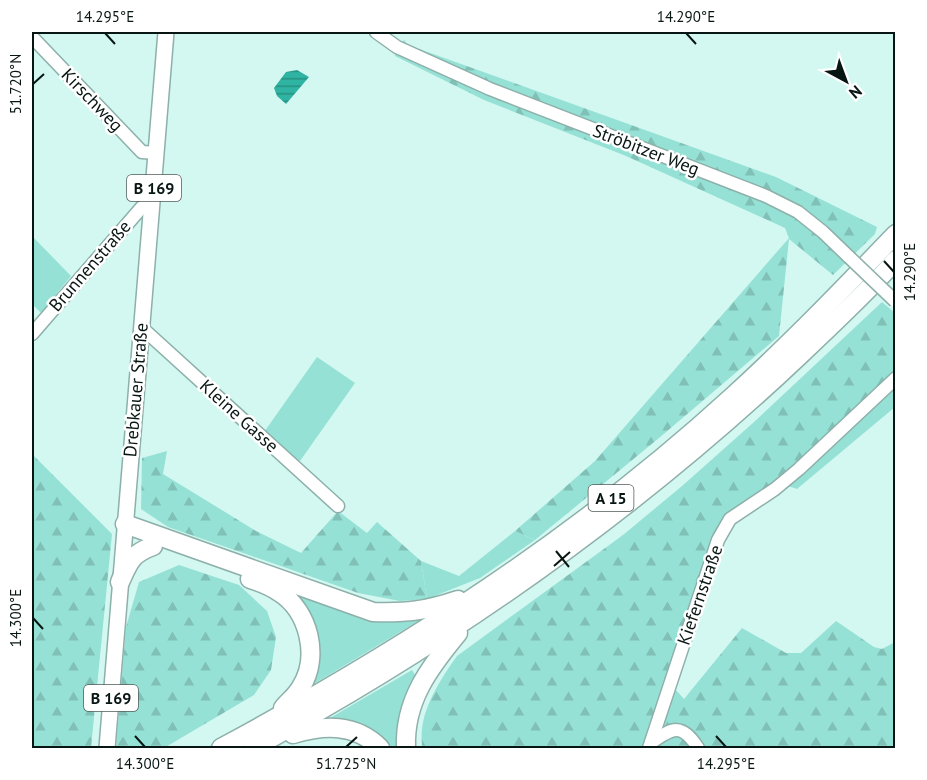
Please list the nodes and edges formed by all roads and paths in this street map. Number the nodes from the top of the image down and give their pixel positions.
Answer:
1 (166, 32) edge
2 (376, 32) edge
3 (32, 37) edge
4 (157, 153) junction
5 (152, 206) junction
6 (896, 234) edge
7 (896, 260) edge
8 (895, 302) edge
9 (141, 327) junction
10 (32, 334) edge
11 (896, 378) edge
12 (338, 506) dead end
13 (124, 530) junction
14 (153, 546) junction
15 (120, 582) junction
16 (485, 590) junction
17 (468, 620) junction
18 (272, 721) junction
19 (259, 745) edge
20 (650, 746) edge
21 (107, 748) edge
22 (221, 748) edge
23 (380, 748) edge
24 (406, 748) edge
25 (698, 748) edge

1 - 4 main road, Drebkauer Straße / B 169
2 - 8 street, Ströbitzer Weg, bridge
3 - 4 street, Kirschweg
4 - 5 main road, Drebkauer Straße / B 169
5 - 9 main road, Drebkauer Straße / B 169
5 - 10 street, Brunnenstraße
6 - 16 highway, A 15
7 - 17 highway, A 15
9 - 12 street, Kleine Gasse
9 - 13 main road, Drebkauer Straße / B 169
11 - 20 street, Kiefernstraße
13 - 14 highway
13 - 15 main road, Drebkauer Straße / B 169
13 - 16 highway
14 - 15 highway
14 - 18 highway
15 - 21 main road, Drebkauer Straße / B 169
16 - 18 highway, A 15
17 - 19 highway, A 15
17 - 24 highway
18 - 22 highway, A 15
19 - 23 highway
20 - 25 street, Kiefernstraße

